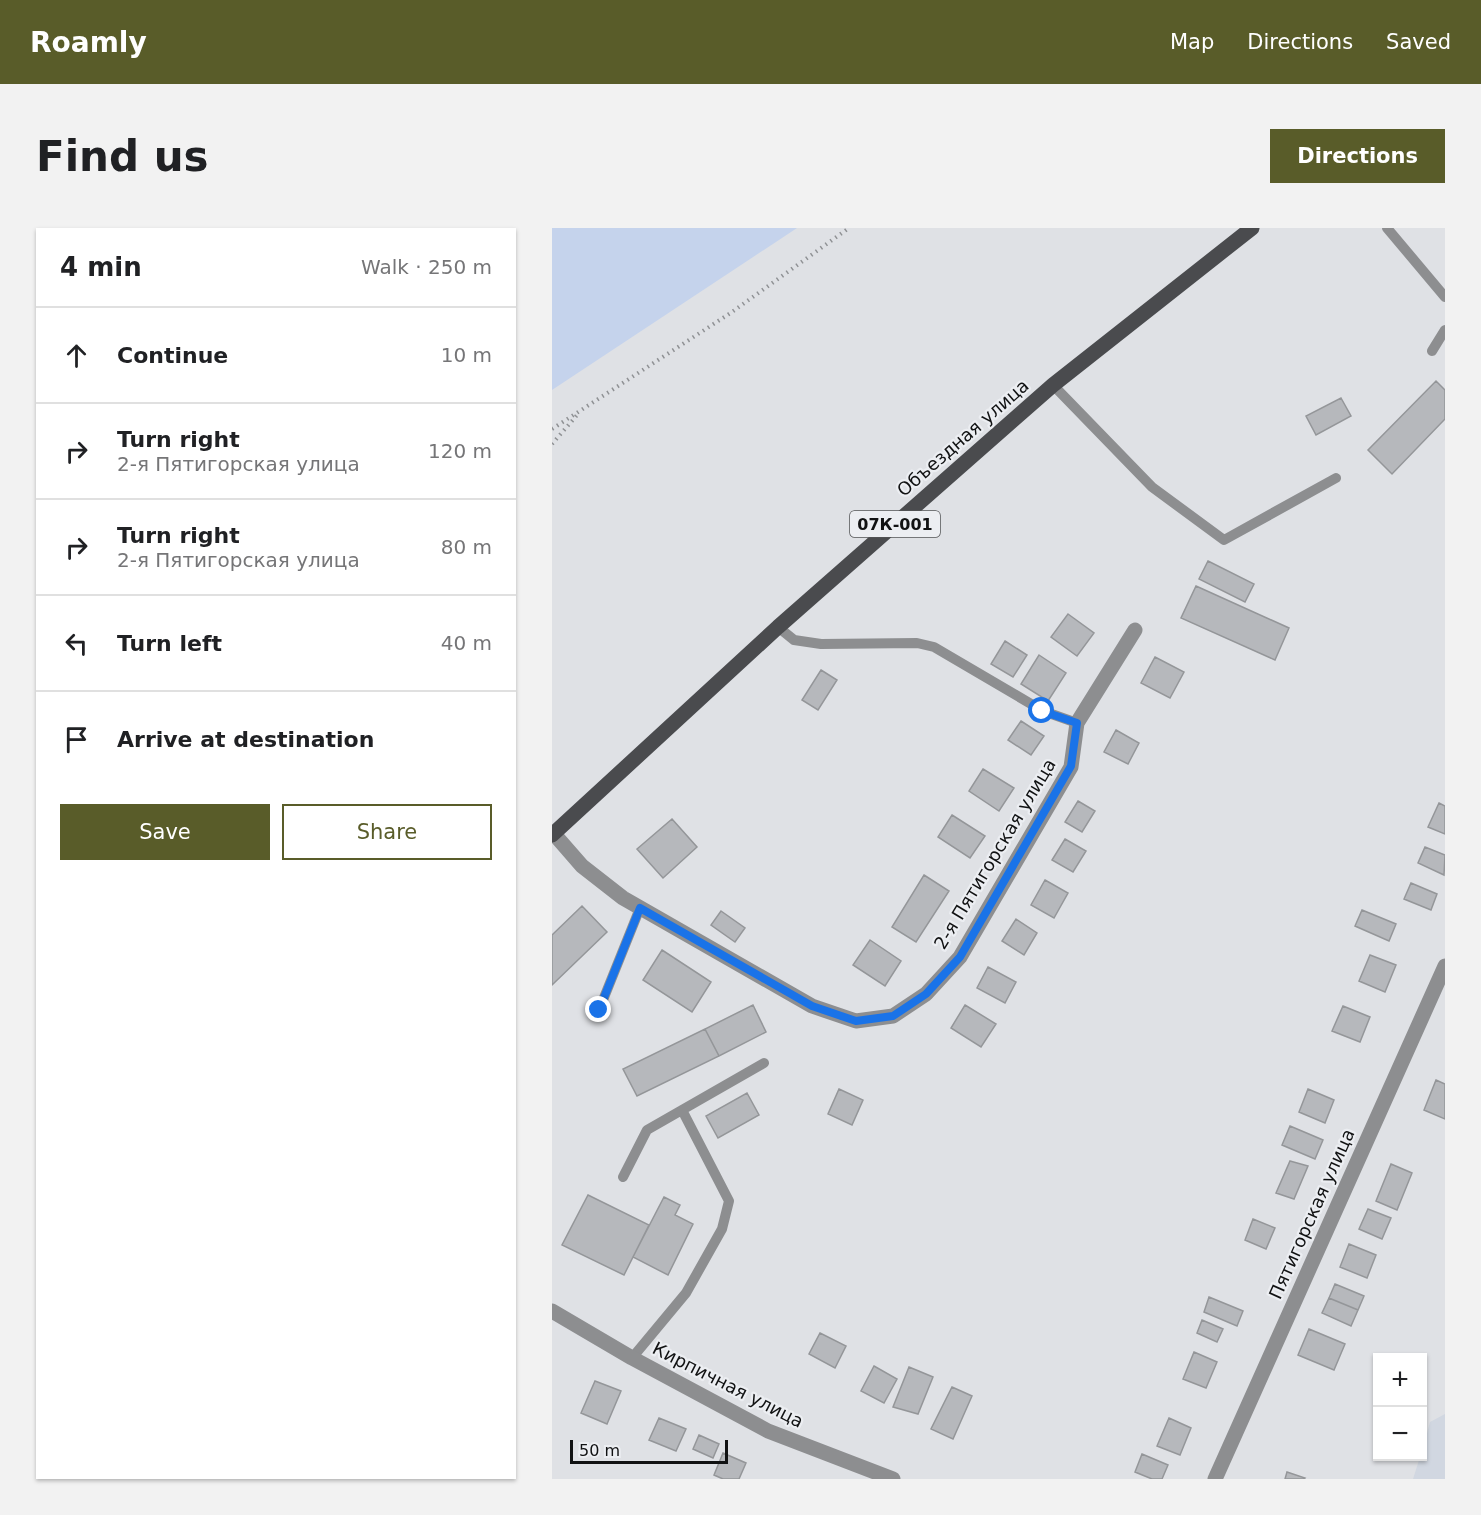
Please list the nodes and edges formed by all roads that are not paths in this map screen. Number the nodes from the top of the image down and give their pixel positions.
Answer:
1 (1252, 228) edge
2 (1387, 228) edge
3 (1445, 297) edge
4 (1445, 330) edge
5 (1431, 351) dead end
6 (1053, 385) junction
7 (1336, 478) dead end
8 (778, 627) junction
9 (1136, 630) dead end
10 (1077, 723) junction
11 (553, 835) edge
12 (640, 908) junction
13 (1445, 966) edge
14 (599, 1010) dead end
15 (764, 1063) dead end
16 (682, 1110) junction
17 (623, 1177) dead end
18 (552, 1311) edge
19 (632, 1358) junction
20 (893, 1479) edge
21 (1215, 1479) edge

1 - 6 main road, Объездная улица / 07К-001
2 - 3 lane
4 - 5 lane
6 - 7 lane
6 - 8 main road, Объездная улица / 07К-001
8 - 10 lane
8 - 11 main road, Объездная улица / 07К-001
9 - 10 street, 2-я Пятигорская улица
10 - 12 street, 2-я Пятигорская улица
11 - 12 street, 2-я Пятигорская улица
12 - 14 lane
13 - 21 street, Пятигорская улица
15 - 16 lane
16 - 17 lane
16 - 19 lane
18 - 19 street, Кирпичная улица
19 - 20 street, Кирпичная улица

